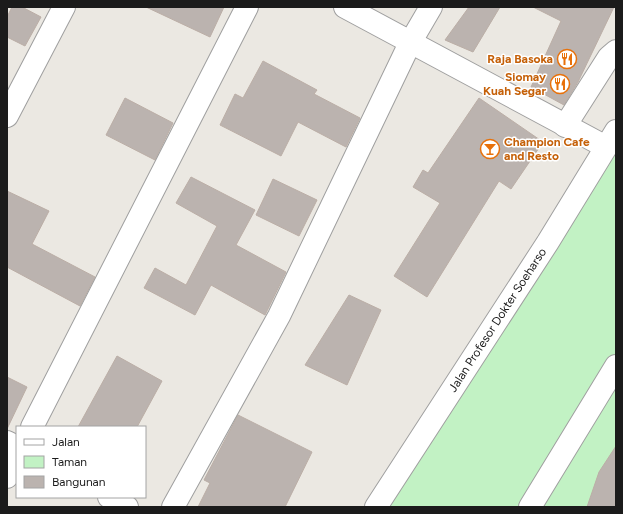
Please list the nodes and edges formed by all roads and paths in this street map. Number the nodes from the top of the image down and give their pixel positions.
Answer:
1 (64, 7) edge
2 (247, 7) edge
3 (431, 7) edge
4 (357, 10) edge
5 (410, 43) junction
6 (616, 51) edge
7 (7, 116) edge
8 (565, 126) junction
9 (611, 139) edge
10 (616, 366) edge
11 (33, 426) edge
12 (7, 442) edge
13 (16, 446) edge
14 (16, 461) edge
15 (7, 478) edge
16 (111, 498) edge
17 (127, 507) edge
18 (173, 507) edge
19 (376, 507) edge
20 (530, 507) edge

1 - 7 street
2 - 11 street
3 - 5 street
4 - 5 street
5 - 8 street
5 - 18 street
6 - 8 street
8 - 9 street
9 - 19 street, Jalan Profesor Dokter Soeharso
10 - 20 street
12 - 13 street
14 - 15 street
16 - 17 street

